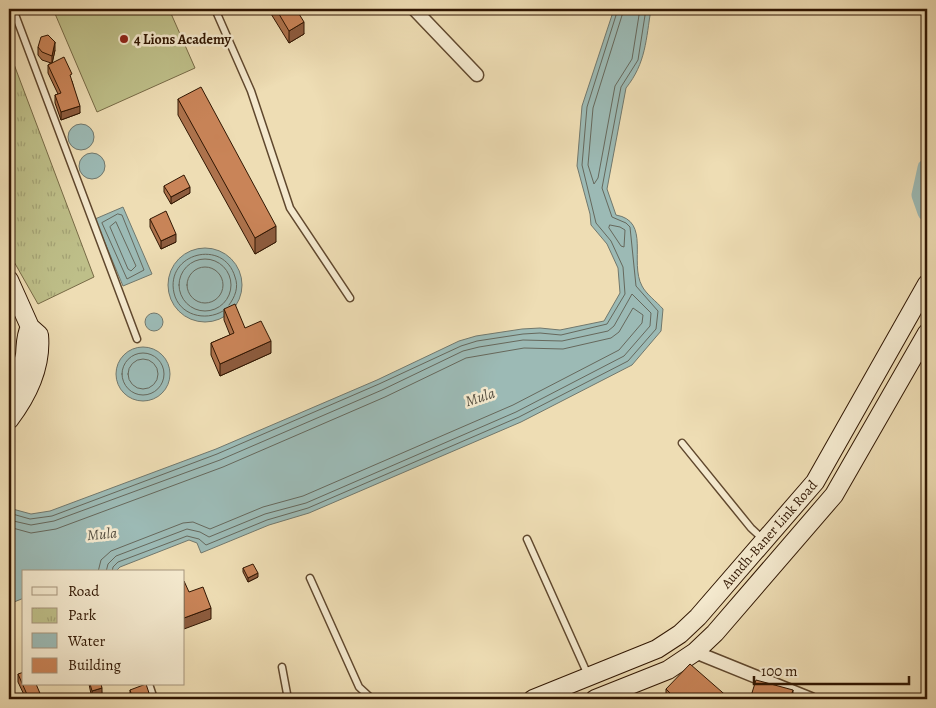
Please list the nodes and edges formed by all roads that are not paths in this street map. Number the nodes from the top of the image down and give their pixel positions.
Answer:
1 (13, 9) edge
2 (215, 9) edge
3 (414, 9) edge
4 (477, 75) dead end
5 (9, 280) edge
6 (927, 284) edge
7 (350, 298) dead end
8 (30, 327) junction
9 (927, 333) edge
10 (137, 339) dead end
11 (9, 397) edge
12 (9, 420) edge
13 (682, 442) dead end
14 (527, 539) dead end
15 (765, 541) junction
16 (310, 578) dead end
17 (680, 634) junction
18 (695, 652) junction
19 (282, 667) dead end
20 (588, 677) junction
21 (150, 686) edge
22 (154, 699) edge
23 (288, 699) edge
24 (372, 699) edge
25 (532, 699) edge
26 (595, 699) edge
27 (811, 699) edge

1 - 10 lane
2 - 7 lane
3 - 4 street
5 - 8 main road
6 - 15 main road, Aundh-Baner Link Road
8 - 11 main road
8 - 12 main road
9 - 18 main road, Aundh-Baner Link Road
13 - 15 lane
14 - 20 lane
15 - 17 main road, Aundh-Baner Link Road
16 - 24 lane
17 - 18 main road
17 - 20 main road, Aundh-Baner Link Road
18 - 26 main road, Aundh-Baner Link Road
18 - 27 street
19 - 23 lane
20 - 25 main road, Aundh-Baner Link Road
21 - 22 lane

